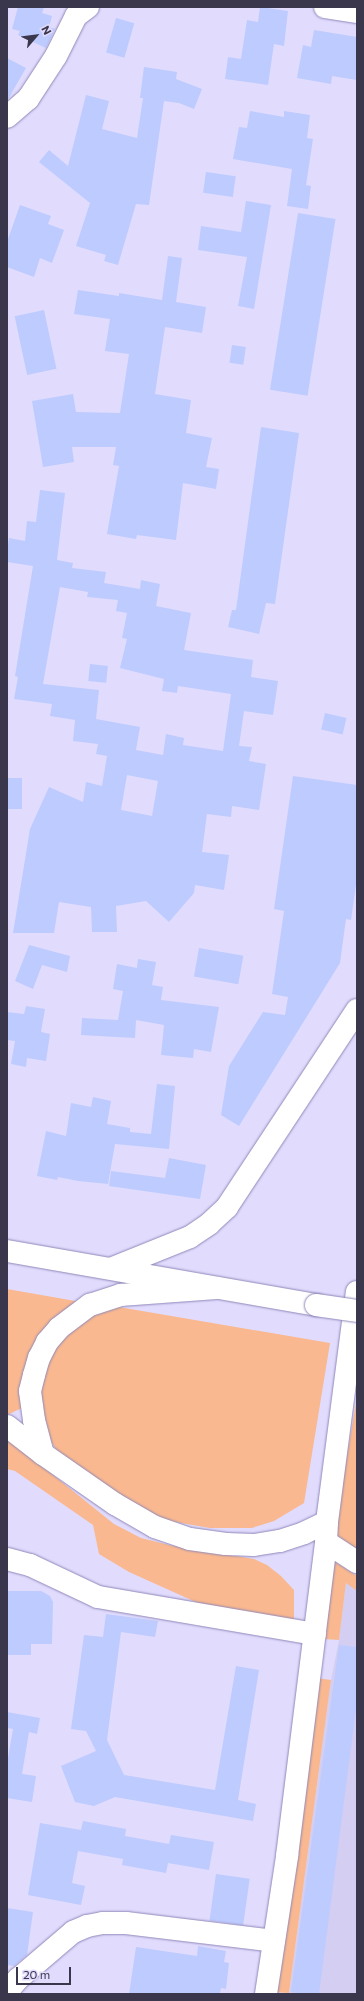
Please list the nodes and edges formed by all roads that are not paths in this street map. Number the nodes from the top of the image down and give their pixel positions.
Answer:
1 (88, 7) edge
2 (324, 7) edge
3 (357, 12) edge
4 (7, 117) edge
5 (357, 1010) edge
6 (7, 1251) edge
7 (113, 1268) junction
8 (216, 1288) junction
9 (357, 1292) edge
10 (357, 1311) edge
11 (7, 1426) edge
12 (43, 1454) junction
13 (326, 1532) junction
14 (7, 1559) edge
15 (357, 1562) edge
16 (315, 1634) junction
17 (274, 1941) junction
18 (7, 1992) edge
19 (266, 1994) edge

1 - 4 main road
2 - 3 main road
5 - 7 main road
6 - 7 main road
7 - 8 main road
8 - 10 main road, bridge
8 - 12 main road
9 - 13 main road
11 - 12 main road
12 - 13 main road
13 - 15 main road
13 - 16 main road
14 - 16 main road
16 - 17 main road
17 - 18 main road
17 - 19 main road

